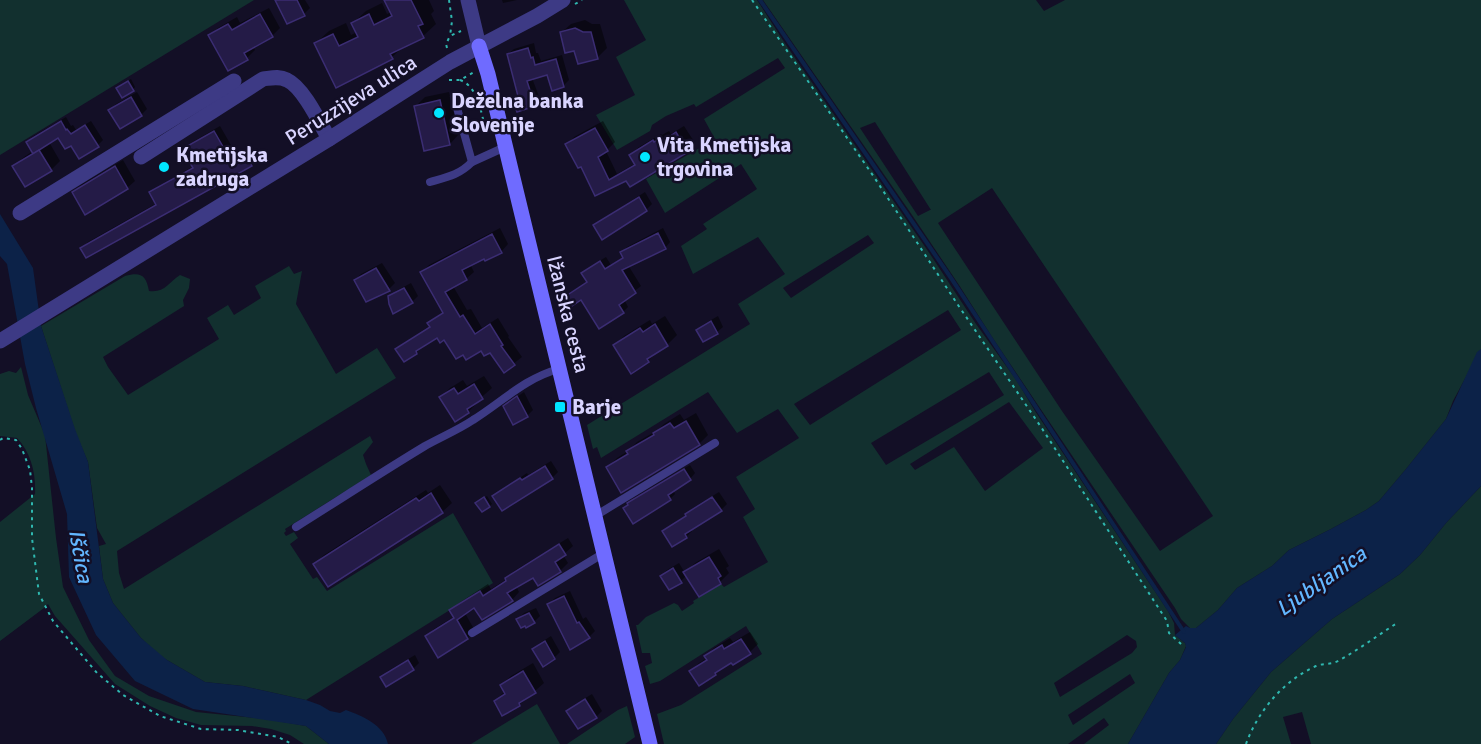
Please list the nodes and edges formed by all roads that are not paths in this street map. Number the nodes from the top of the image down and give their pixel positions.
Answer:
1 (468, 0) edge
2 (563, 0) edge
3 (479, 46) junction
4 (234, 81) dead end
5 (454, 96) dead end
6 (329, 139) junction
7 (506, 147) junction
8 (141, 157) dead end
9 (472, 162) junction
10 (430, 182) dead end
11 (20, 213) dead end
12 (0, 341) edge
13 (559, 369) junction
14 (715, 443) dead end
15 (595, 516) junction
16 (296, 527) dead end
17 (604, 553) junction
18 (472, 633) dead end
19 (650, 744) edge

1 - 3 street, Ižanska cesta
2 - 3 street, Peruzzijeva ulica
3 - 6 street, Peruzzijeva ulica
3 - 7 main road, Ižanska cesta
4 - 11 street
5 - 9 lane
6 - 8 street
6 - 12 street, Peruzzijeva ulica
7 - 9 lane
7 - 13 main road, Ižanska cesta
9 - 10 lane
13 - 15 main road, Ižanska cesta
13 - 16 lane
14 - 15 lane
15 - 17 main road, Ižanska cesta
17 - 18 lane
17 - 19 main road, Ižanska cesta

